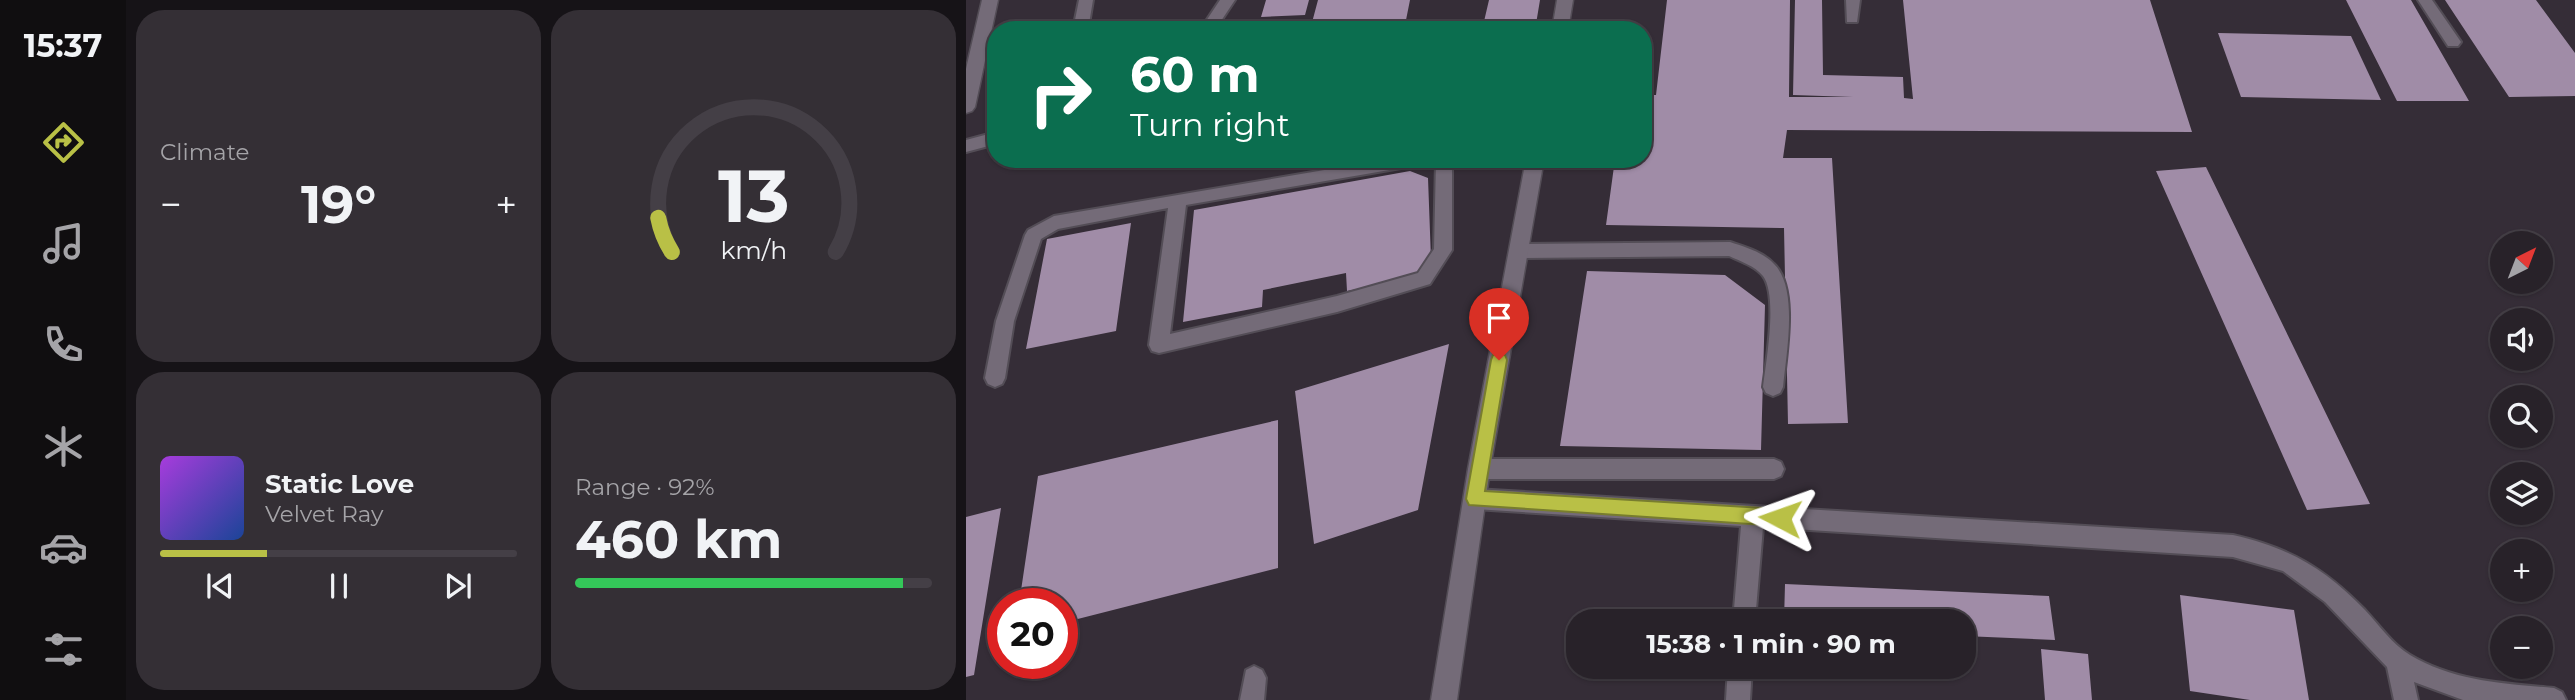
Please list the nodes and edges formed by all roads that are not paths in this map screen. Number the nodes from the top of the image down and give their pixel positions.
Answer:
1 (990, 0) edge
2 (1086, 0) edge
3 (1228, 0) edge
4 (1565, 0) edge
5 (1853, 0) edge
6 (2425, 0) edge
7 (1852, 18) dead end
8 (1082, 21) edge
9 (1213, 21) edge
10 (1562, 21) edge
11 (2453, 42) dead end
12 (966, 107) edge
13 (987, 140) edge
14 (966, 146) edge
15 (1374, 168) edge
16 (1444, 168) edge
17 (1533, 168) edge
18 (1178, 200) junction
19 (1519, 251) junction
20 (995, 378) dead end
21 (1773, 387) dead end
22 (1479, 469) junction
23 (1774, 469) dead end
24 (1475, 499) junction
25 (1753, 516) junction
26 (1745, 609) edge
27 (2397, 660) junction
28 (1739, 679) edge
29 (1444, 700) edge
30 (1738, 700) edge
31 (2406, 700) edge
32 (2553, 700) edge

1 - 12 street
2 - 8 lane
3 - 9 lane
4 - 10 street
5 - 7 lane
6 - 11 lane
13 - 14 lane
15 - 18 lane
16 - 18 lane
17 - 19 street
18 - 20 lane
19 - 21 lane
19 - 22 street
22 - 23 lane
22 - 24 street
24 - 25 lane
24 - 29 street
25 - 26 lane
25 - 27 lane
27 - 31 lane
27 - 32 lane
28 - 30 lane

